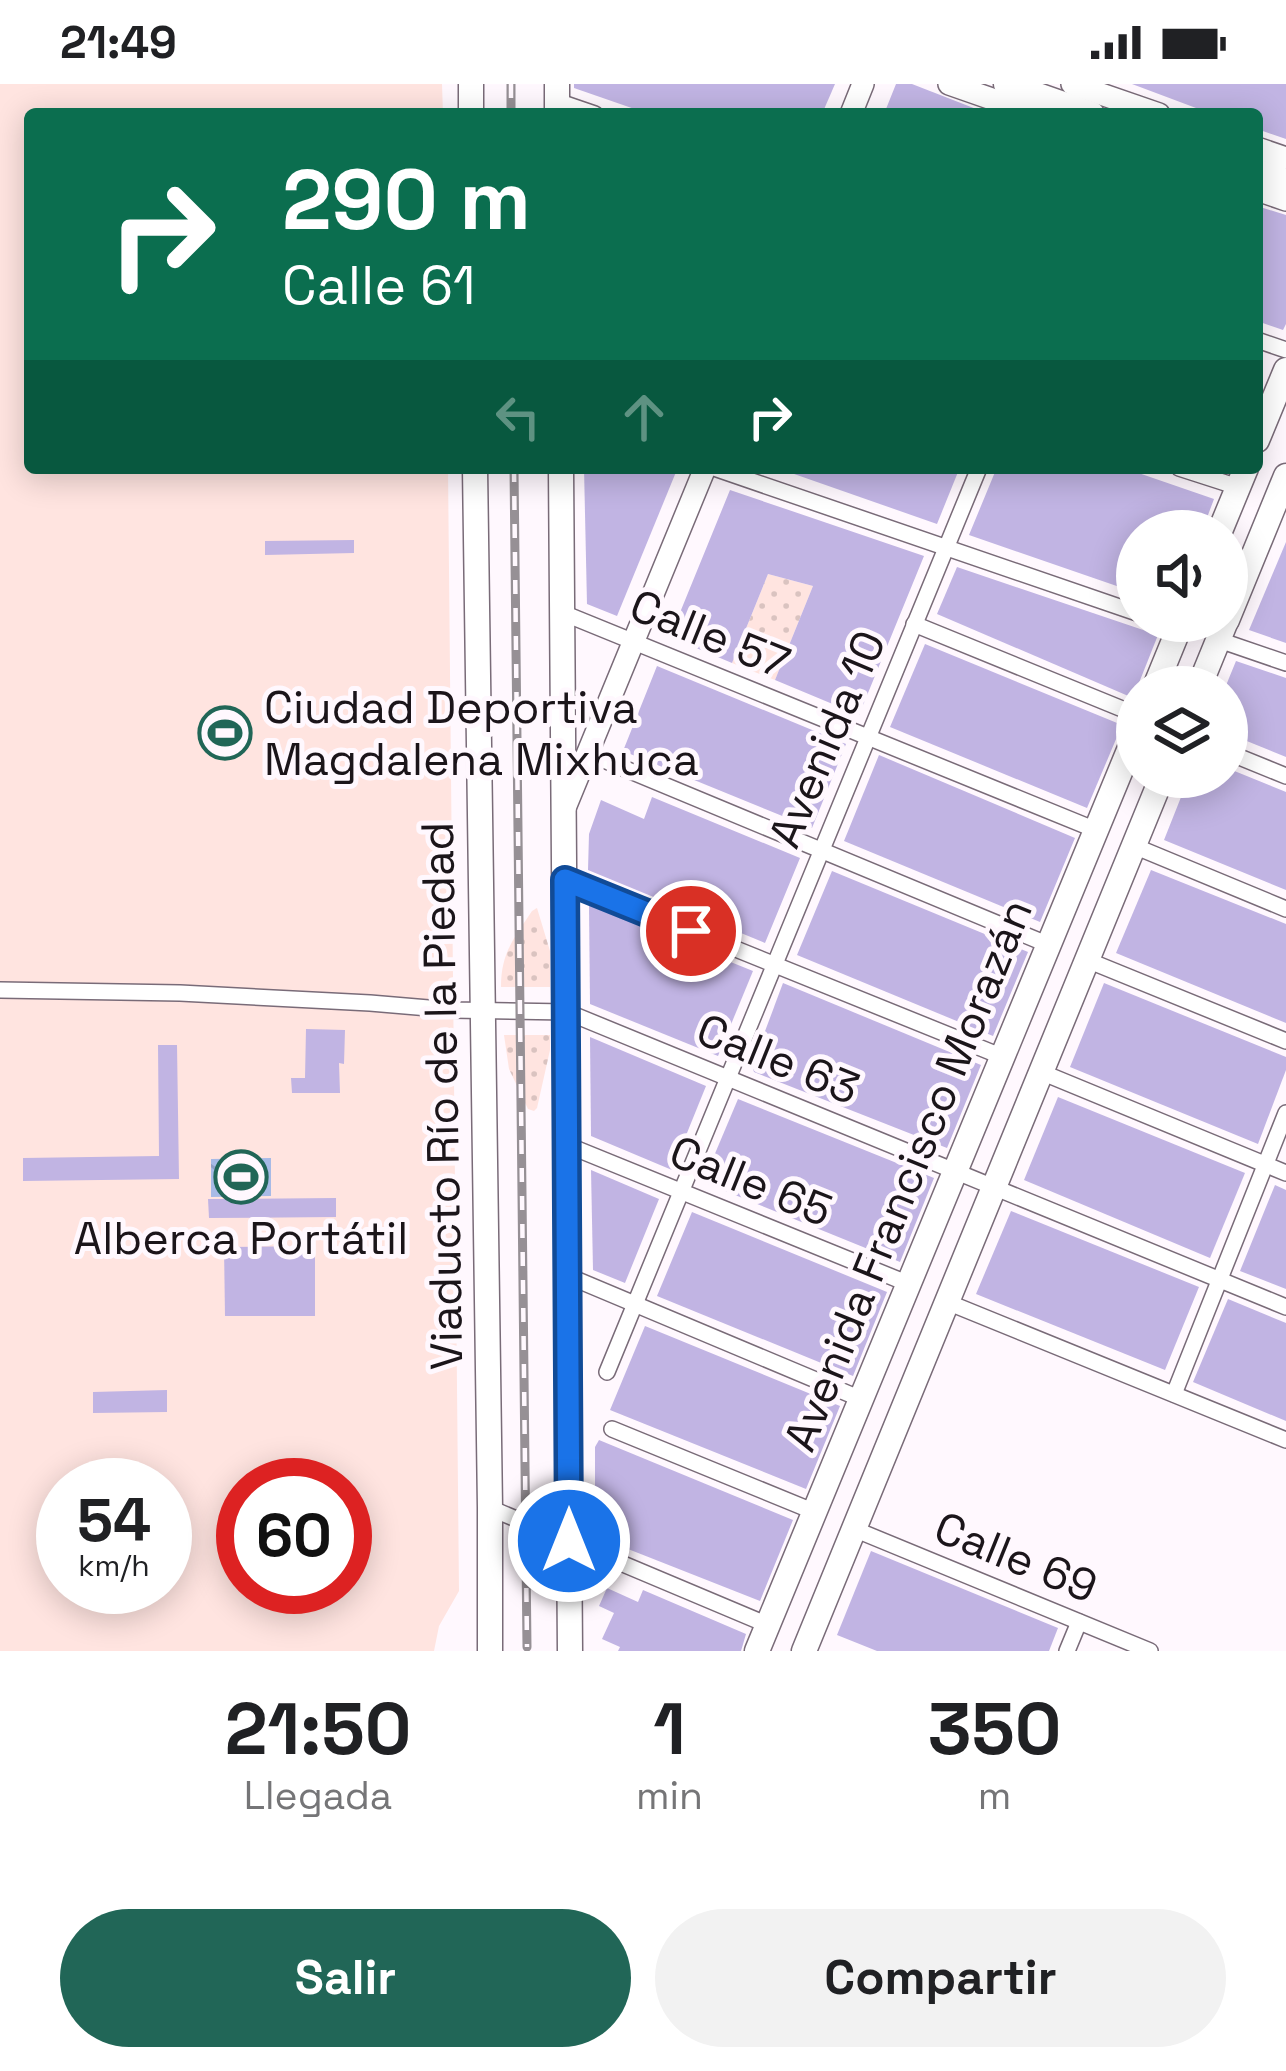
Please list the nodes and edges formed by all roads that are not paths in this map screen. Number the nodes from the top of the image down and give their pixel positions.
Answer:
1 (949, 84) edge
2 (1006, 84) edge
3 (1072, 84) edge
4 (1131, 94) edge
5 (1018, 108) edge
6 (1075, 108) edge
7 (1286, 370) edge
8 (1263, 426) edge
9 (475, 474) edge
10 (561, 474) edge
11 (703, 474) edge
12 (732, 474) edge
13 (976, 474) edge
14 (1286, 476) edge
15 (1242, 478) edge
16 (1281, 503) edge
17 (1229, 510) edge
18 (946, 547) junction
19 (1248, 575) edge
20 (1116, 606) edge
21 (562, 613) junction
22 (914, 624) junction
23 (1248, 641) edge
24 (633, 642) junction
25 (1286, 663) edge
26 (1116, 706) edge
27 (867, 737) junction
28 (587, 753) junction
29 (1248, 761) edge
30 (1286, 776) edge
31 (1116, 782) edge
32 (1153, 798) edge
33 (565, 808) junction
34 (1096, 830) junction
35 (1134, 846) junction
36 (820, 850) junction
37 (565, 880) junction
38 (1286, 909) edge
39 (1049, 945) junction
40 (1088, 960) junction
41 (773, 964) junction
42 (0, 990) edge
43 (483, 1010) junction
44 (566, 1012) junction
45 (1286, 1041) edge
46 (1003, 1057) junction
47 (1041, 1072) junction
48 (727, 1077) junction
49 (1286, 1113) edge
50 (567, 1145) junction
51 (1276, 1164) edge
52 (956, 1171) junction
53 (994, 1187) junction
54 (680, 1191) junction
55 (568, 1276) junction
56 (1220, 1280) junction
57 (909, 1284) junction
58 (947, 1302) junction
59 (634, 1304) junction
60 (1286, 1306) edge
61 (607, 1372) dead end
62 (1174, 1394) junction
63 (862, 1399) junction
64 (613, 1429) dead end
65 (1286, 1440) edge
66 (490, 1508) junction
67 (815, 1512) junction
68 (854, 1529) junction
69 (569, 1541) junction
70 (1079, 1622) junction
71 (768, 1625) junction
72 (813, 1648) edge
73 (490, 1651) edge
74 (570, 1651) edge
75 (758, 1651) edge
76 (1067, 1651) edge
77 (1150, 1651) edge

1 - 5 street
2 - 6 main road
3 - 4 street
7 - 8 main road
9 - 43 main road, Viaducto Río de la Piedad
10 - 21 main road
11 - 24 street
12 - 18 street
13 - 18 street, Avenida 10
14 - 16 main road
15 - 17 main road
16 - 19 main road
18 - 20 street
18 - 22 street, Avenida 10
21 - 24 street, Calle 57
21 - 33 main road
22 - 26 street
22 - 27 street, Avenida 10
23 - 25 street
24 - 27 street, Calle 57
24 - 28 street
27 - 34 street, Calle 57
27 - 36 street, Avenida 10
28 - 33 street
28 - 36 street
29 - 30 street
31 - 34 main road, Avenida Francisco Morazán
32 - 35 main road, Avenida Francisco Morazán
33 - 37 main road
34 - 39 main road, Avenida Francisco Morazán
35 - 38 street
35 - 40 main road, Avenida Francisco Morazán
36 - 39 street
36 - 41 street, Avenida 10
37 - 41 street
37 - 44 main road
39 - 46 main road, Avenida Francisco Morazán
40 - 45 street
40 - 47 main road, Avenida Francisco Morazán
41 - 46 street
41 - 48 street, Avenida 10
42 - 43 street, Calle 63
43 - 44 street, Calle 63
43 - 66 main road, Viaducto Río de la Piedad
44 - 48 street, Calle 63
44 - 50 main road
46 - 52 main road, Avenida Francisco Morazán
47 - 51 street
47 - 53 main road, Avenida Francisco Morazán
48 - 52 street, Calle 63
48 - 54 street, Avenida 10
49 - 51 street
50 - 54 street, Calle 65
50 - 55 main road
51 - 56 street
52 - 53 street, Calle 63
52 - 57 main road, Avenida Francisco Morazán
53 - 56 street, Calle 63
53 - 58 main road, Avenida Francisco Morazán
54 - 57 street, Calle 65
54 - 59 street, Avenida 10
55 - 59 street
55 - 69 main road
56 - 60 street, Calle 63
56 - 62 street
57 - 63 main road, Avenida Francisco Morazán
58 - 62 street
58 - 68 main road, Avenida Francisco Morazán
59 - 61 street, Avenida 10
59 - 63 street
62 - 65 street
63 - 67 main road, Avenida Francisco Morazán
64 - 67 street
66 - 69 street
66 - 73 main road, Viaducto Río de la Piedad
67 - 71 main road, Avenida Francisco Morazán
68 - 70 street, Calle 69
68 - 72 main road, Avenida Francisco Morazán
69 - 71 street
69 - 74 main road
70 - 76 street
70 - 77 street, Calle 69
71 - 75 main road, Avenida Francisco Morazán

